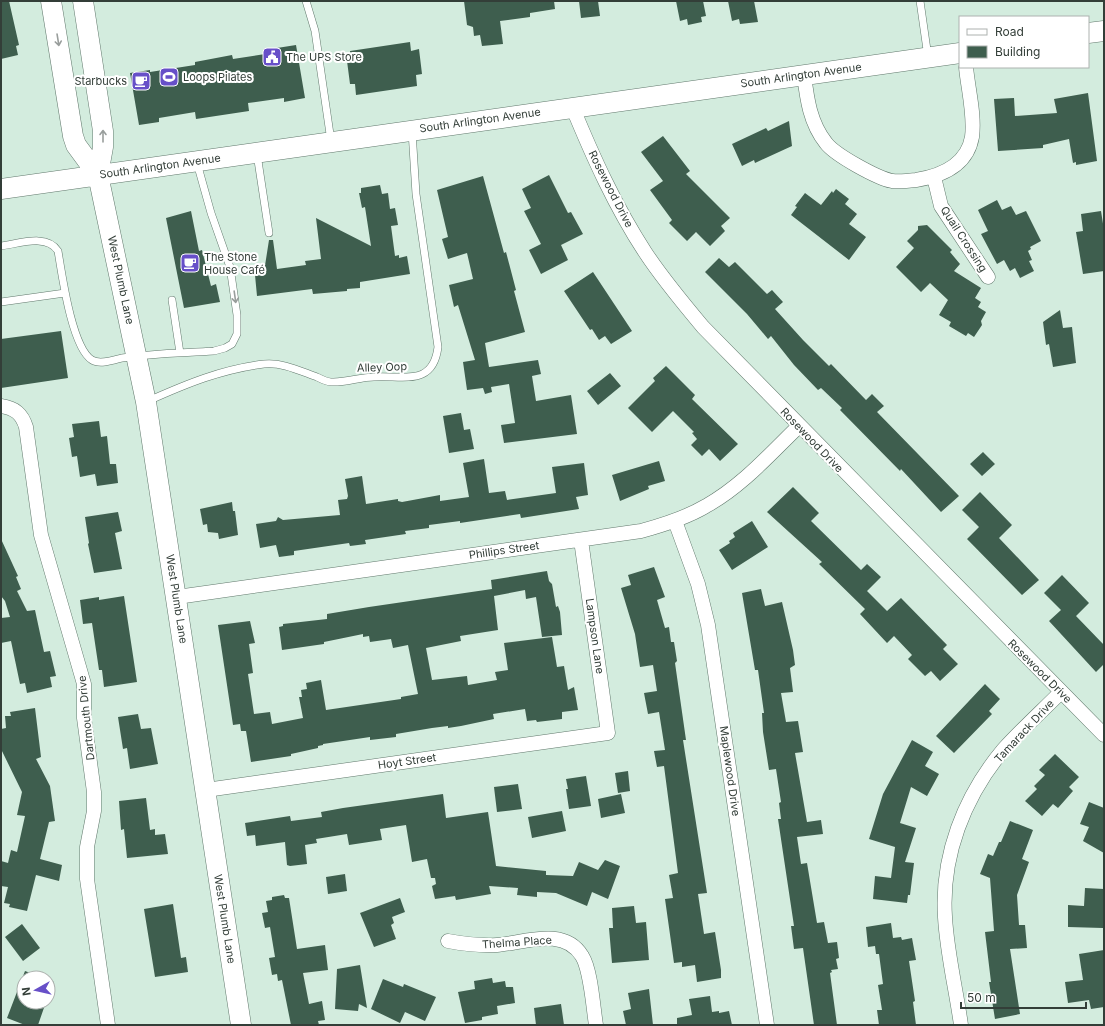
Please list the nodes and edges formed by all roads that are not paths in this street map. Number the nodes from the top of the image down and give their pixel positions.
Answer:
1 (52, 1) edge
2 (83, 1) edge
3 (306, 1) edge
4 (920, 1) edge
5 (1104, 31) edge
6 (1089, 33) edge
7 (959, 53) edge
8 (928, 57) junction
9 (966, 68) edge
10 (804, 75) junction
11 (572, 106) junction
12 (412, 130) junction
13 (331, 141) junction
14 (256, 152) junction
15 (196, 161) junction
16 (98, 175) junction
17 (934, 177) junction
18 (1, 189) edge
19 (269, 233) dead end
20 (1, 246) edge
21 (988, 276) dead end
22 (65, 292) junction
23 (172, 300) dead end
24 (1, 302) edge
25 (180, 353) junction
26 (137, 356) junction
27 (146, 402) junction
28 (1, 406) edge
29 (799, 426) junction
30 (675, 521) junction
31 (581, 540) junction
32 (177, 597) junction
33 (1061, 692) junction
34 (608, 733) joint
35 (1104, 735) edge
36 (206, 790) junction
37 (448, 941) dead end
38 (108, 1025) edge
39 (241, 1025) edge
40 (596, 1025) edge
41 (767, 1025) edge
42 (961, 1025) edge

1 -> 16 main road, West Plumb Lane
16 -> 2 main road, West Plumb Lane
3 - 13 lane
4 - 8 lane
5 - 6 main road
7 - 8 main road, South Arlington Avenue
8 - 10 main road, South Arlington Avenue
9 - 17 street
10 - 11 main road, South Arlington Avenue
10 - 17 street
11 - 12 main road, South Arlington Avenue
11 - 29 street, Rosewood Drive
12 - 13 main road, South Arlington Avenue
12 - 27 lane, Alley Oop
13 - 14 main road, South Arlington Avenue
14 - 15 main road, South Arlington Avenue
14 - 19 lane
15 - 16 main road, South Arlington Avenue
15 -> 25 lane
16 - 18 main road, South Arlington Avenue
16 - 26 main road, West Plumb Lane
17 - 21 street, Quail Crossing
20 - 22 lane
22 - 24 lane
22 - 26 lane
23 - 25 lane
25 - 26 lane
26 - 27 main road, West Plumb Lane
27 - 32 main road, West Plumb Lane
28 - 38 street, Dartmouth Drive
29 - 30 street, Phillips Street
29 - 33 street, Rosewood Drive
30 - 31 street, Phillips Street
30 - 41 street, Maplewood Drive
31 - 32 street, Phillips Street
31 - 34 street, Lampson Lane
32 - 36 main road, West Plumb Lane
33 - 35 street, Rosewood Drive
33 - 42 street, Tamarack Drive
34 - 36 street, Hoyt Street
36 - 39 main road, West Plumb Lane
37 - 40 street, Thelma Place

